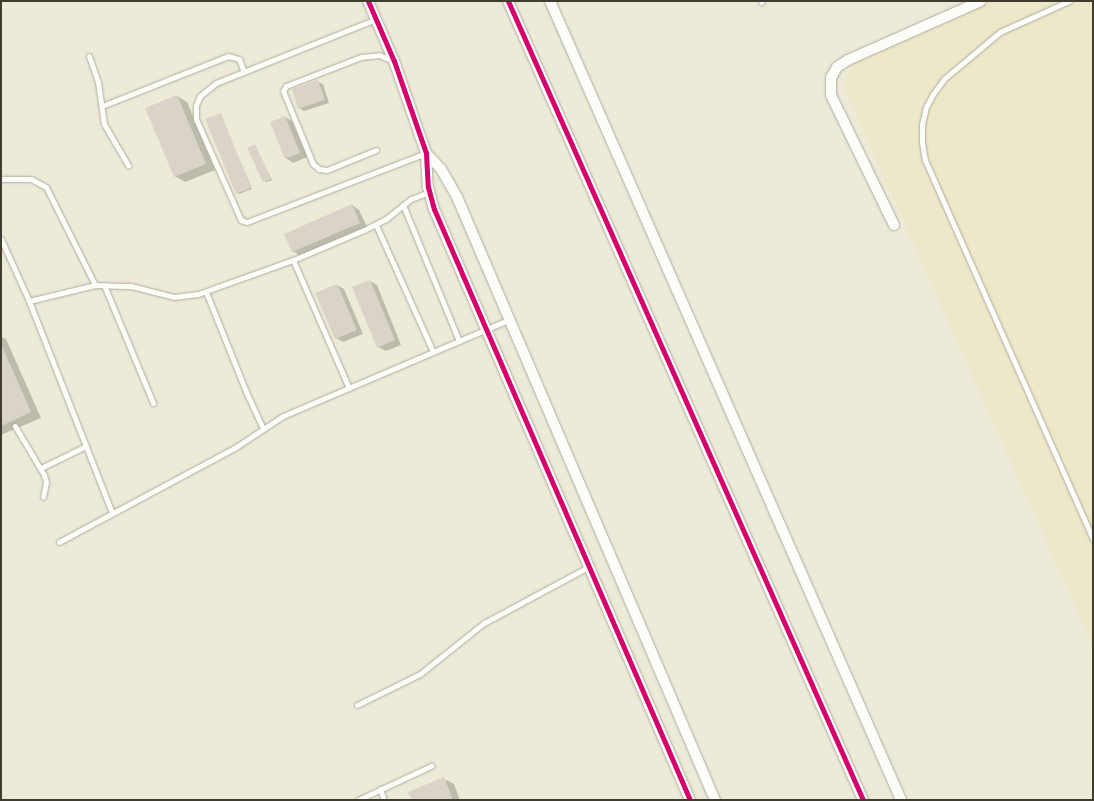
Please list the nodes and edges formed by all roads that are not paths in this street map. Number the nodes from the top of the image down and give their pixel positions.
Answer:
1 (368, 1) edge
2 (508, 1) edge
3 (550, 1) edge
4 (981, 1) edge
5 (1069, 1) edge
6 (376, 19) junction
7 (89, 56) dead end
8 (394, 61) junction
9 (244, 72) junction
10 (102, 106) junction
11 (376, 150) dead end
12 (426, 153) junction
13 (128, 164) dead end
14 (1, 179) edge
15 (429, 192) junction
16 (403, 205) junction
17 (376, 225) junction
18 (894, 225) dead end
19 (1, 239) edge
20 (293, 260) junction
21 (96, 285) junction
22 (104, 285) junction
23 (206, 292) junction
24 (29, 301) junction
25 (508, 320) junction
26 (487, 329) junction
27 (459, 341) junction
28 (433, 352) junction
29 (349, 388) junction
30 (153, 403) dead end
31 (16, 426) dead end
32 (263, 428) junction
33 (86, 446) junction
34 (41, 468) junction
35 (43, 497) dead end
36 (112, 513) junction
37 (1093, 540) edge
38 (59, 542) dead end
39 (590, 565) junction
40 (357, 705) dead end
41 (431, 766) dead end
42 (380, 789) junction
43 (358, 800) edge
44 (384, 800) edge
45 (690, 800) edge
46 (715, 800) edge
47 (863, 800) edge
48 (901, 800) edge

1 - 6 street
2 - 47 street
3 - 48 street
4 - 18 street
5 - 37 lane
6 - 8 street
6 - 9 lane
7 - 10 lane
8 - 11 lane
8 - 12 street
9 - 10 lane
9 - 12 lane
10 - 13 lane
12 - 15 street
12 - 25 street
14 - 21 lane
15 - 16 lane
15 - 26 street
16 - 17 lane
16 - 27 lane
17 - 20 lane
17 - 28 lane
19 - 24 lane
20 - 23 lane
20 - 29 lane
21 - 22 lane
21 - 24 lane
22 - 23 lane
22 - 30 lane
23 - 32 lane
24 - 33 lane
25 - 26 lane
25 - 46 street
26 - 27 lane
26 - 39 street
27 - 28 lane
28 - 29 lane
29 - 32 lane
31 - 34 lane
32 - 36 lane
33 - 34 lane
33 - 36 lane
34 - 35 lane
36 - 38 lane
39 - 40 lane
39 - 45 street
41 - 42 lane
42 - 43 lane
42 - 44 lane

